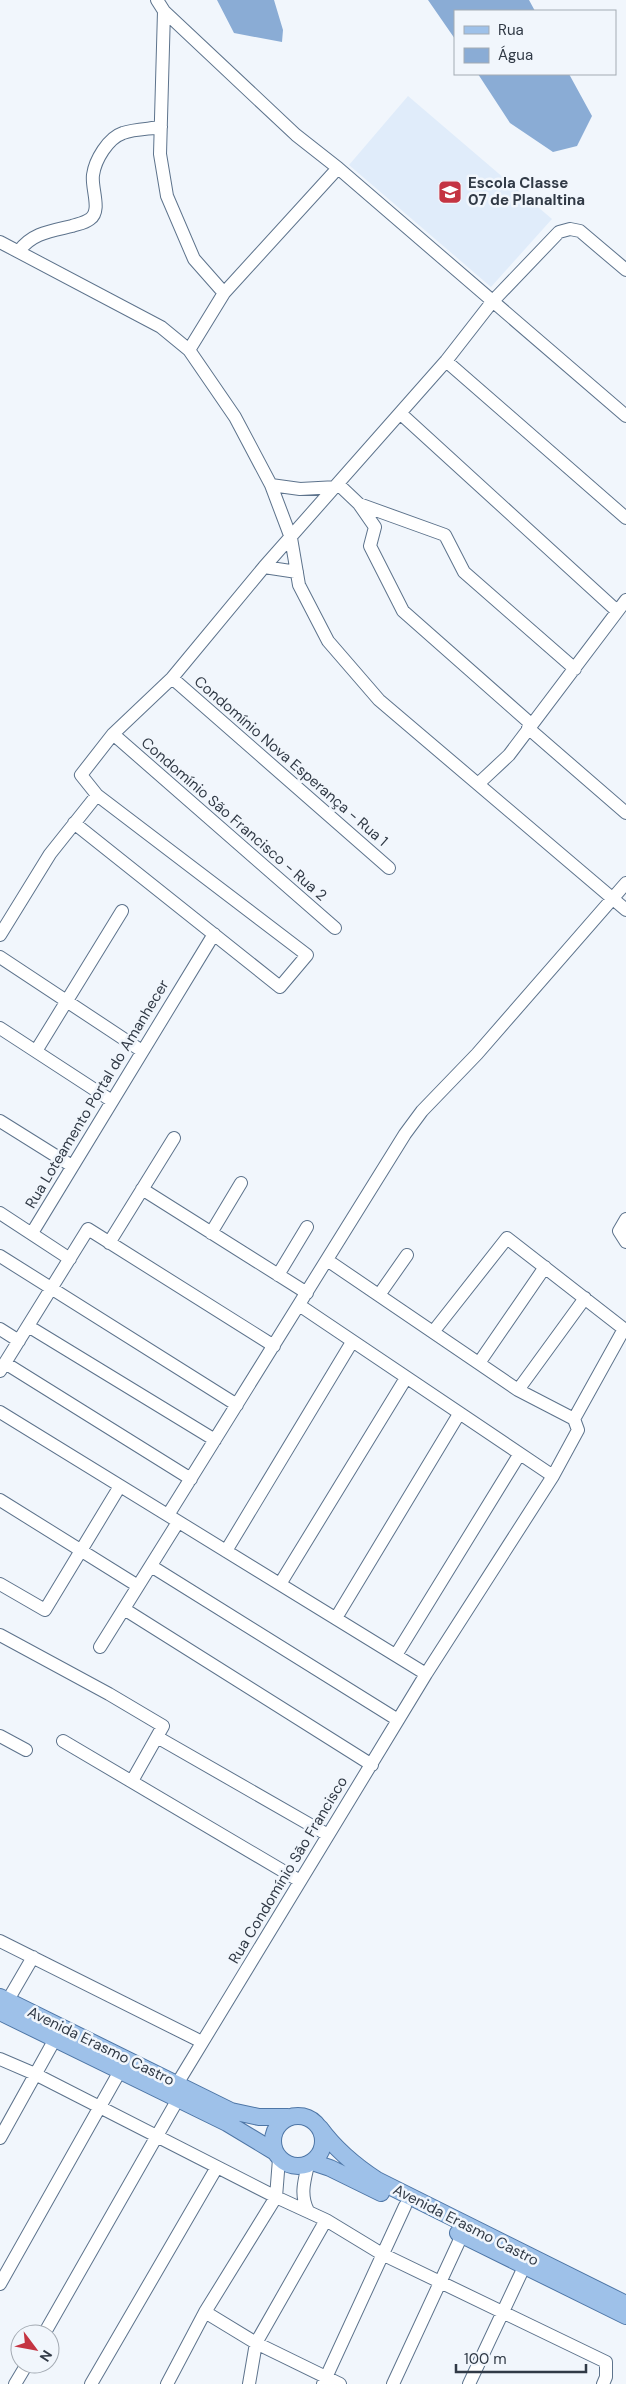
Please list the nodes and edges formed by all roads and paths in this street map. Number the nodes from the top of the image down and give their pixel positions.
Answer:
1 (157, 0) edge
2 (164, 11) junction
3 (160, 127) junction
4 (338, 168) junction
5 (0, 242) edge
6 (19, 251) junction
7 (626, 270) edge
8 (224, 293) junction
9 (492, 302) junction
10 (189, 350) junction
11 (446, 361) junction
12 (400, 413) junction
13 (626, 416) edge
14 (271, 485) junction
15 (338, 486) junction
16 (359, 504) junction
17 (626, 518) edge
18 (290, 538) junction
19 (264, 567) junction
20 (297, 572) junction
21 (626, 600) edge
22 (617, 611) junction
23 (575, 669) junction
24 (172, 678) junction
25 (530, 726) junction
26 (113, 734) junction
27 (478, 784) junction
28 (97, 795) junction
29 (626, 813) edge
30 (74, 823) junction
31 (390, 868) dead end
32 (626, 883) edge
33 (612, 898) junction
34 (626, 910) edge
35 (122, 911) dead end
36 (335, 928) dead end
37 (214, 934) junction
38 (0, 935) edge
39 (0, 957) edge
40 (67, 1001) junction
41 (0, 1028) edge
42 (36, 1051) junction
43 (142, 1051) junction
44 (112, 1100) junction
45 (0, 1121) edge
46 (174, 1138) dead end
47 (72, 1166) junction
48 (241, 1183) dead end
49 (142, 1190) junction
50 (0, 1213) edge
51 (626, 1219) edge
52 (307, 1227) dead end
53 (32, 1232) junction
54 (211, 1233) junction
55 (626, 1242) edge
56 (109, 1243) junction
57 (407, 1254) dead end
58 (0, 1256) edge
59 (70, 1259) junction
60 (327, 1260) junction
61 (545, 1267) junction
62 (278, 1275) junction
63 (51, 1289) junction
64 (306, 1293) junction
65 (378, 1295) junction
66 (585, 1298) junction
67 (299, 1306) junction
68 (28, 1326) junction
69 (0, 1329) edge
70 (433, 1332) junction
71 (19, 1341) junction
72 (352, 1342) junction
73 (274, 1346) junction
74 (479, 1363) junction
75 (2, 1368) edge
76 (406, 1378) junction
77 (518, 1390) junction
78 (237, 1405) junction
79 (0, 1412) edge
80 (459, 1414) junction
81 (574, 1419) junction
82 (215, 1440) junction
83 (519, 1454) junction
84 (553, 1476) junction
85 (191, 1478) junction
86 (120, 1486) junction
87 (0, 1500) edge
88 (173, 1518) junction
89 (81, 1550) junction
90 (226, 1551) junction
91 (151, 1566) junction
92 (0, 1584) edge
93 (280, 1584) junction
94 (138, 1586) junction
95 (124, 1609) junction
96 (336, 1618) junction
97 (0, 1635) edge
98 (100, 1647) dead end
99 (396, 1655) junction
100 (426, 1674) junction
101 (398, 1720) junction
102 (160, 1731) junction
103 (0, 1736) edge
104 (63, 1741) dead end
105 (26, 1750) dead end
106 (372, 1765) junction
107 (132, 1782) junction
108 (328, 1835) junction
109 (300, 1881) junction
110 (0, 1941) edge
111 (33, 1957) junction
112 (3, 2003) edge
113 (55, 2039) junction
114 (202, 2042) junction
115 (0, 2058) edge
116 (120, 2071) junction
117 (35, 2074) junction
118 (178, 2092) junction
119 (101, 2108) junction
120 (288, 2117) junction
121 (320, 2128) junction
122 (157, 2137) junction
123 (0, 2138) edge
124 (277, 2156) junction
125 (310, 2163) junction
126 (217, 2167) junction
127 (276, 2197) junction
128 (405, 2206) junction
129 (308, 2211) junction
130 (326, 2220) junction
131 (462, 2235) junction
132 (382, 2254) junction
133 (524, 2267) junction
134 (442, 2281) junction
135 (0, 2284) edge
136 (626, 2304) edge
137 (502, 2311) junction
138 (205, 2312) junction
139 (626, 2316) edge
140 (50, 2324) edge
141 (256, 2343) junction
142 (324, 2381) edge
143 (91, 2384) edge
144 (167, 2384) edge
145 (248, 2384) edge
146 (340, 2384) edge
147 (393, 2384) edge
148 (469, 2384) edge
149 (603, 2384) edge

1 - 2 street
2 - 3 street
2 - 4 street
3 - 6 street
3 - 8 street
4 - 8 street
4 - 9 street
5 - 6 street
6 - 10 street
7 - 9 street
8 - 10 street
9 - 11 street
9 - 13 street
10 - 14 street
11 - 12 street
11 - 17 street
12 - 15 street
12 - 22 street
14 - 15 street
14 - 18 street
15 - 16 street
15 - 18 street
16 - 23 street
16 - 25 street
18 - 19 street
18 - 20 street
19 - 20 street
19 - 24 street
20 - 27 street
21 - 22 street
22 - 23 street
23 - 25 street
24 - 26 street
24 - 31 street, Condomínio Nova Esperança - Rua 1
25 - 27 street
25 - 29 street
26 - 28 street
26 - 36 street, Condomínio São Francisco - Rua 2
27 - 33 street
28 - 30 street
28 - 37 street
30 - 37 street
30 - 38 street
32 - 33 street
33 - 34 street
33 - 60 street
35 - 40 street
37 - 43 street, Rua Loteamento Portal do Amanhecer
39 - 40 street
40 - 42 street
40 - 43 street
41 - 42 street
42 - 44 street
43 - 44 street, Rua Loteamento Portal do Amanhecer
44 - 47 street, Rua Loteamento Portal do Amanhecer
45 - 47 street
46 - 49 street
47 - 53 street, Rua Loteamento Portal do Amanhecer
48 - 54 street
49 - 54 street
49 - 56 street
50 - 53 street
51 - 55 street
52 - 62 street
53 - 59 street, Rua Loteamento Portal do Amanhecer
54 - 62 street
56 - 59 street
56 - 73 street
57 - 65 street
58 - 63 street
59 - 63 street
60 - 64 street
60 - 65 street
61 - 66 street
61 - 70 street
61 - 74 street
62 - 64 street
63 - 68 street
63 - 78 street
64 - 67 street
65 - 70 street
66 - 77 street
66 - 81 street
67 - 72 street
67 - 73 street
68 - 71 street
68 - 82 street
69 - 71 street
70 - 74 street
71 - 75 street
72 - 76 street
72 - 90 street
73 - 78 street
74 - 77 street
75 - 85 street
76 - 80 street
76 - 93 street
77 - 81 street
78 - 82 street
79 - 86 street
80 - 83 street
80 - 96 street
81 - 84 street, Rua Condomínio São Francisco
82 - 85 street
83 - 84 street
83 - 99 street
84 - 100 street, Rua Condomínio São Francisco
85 - 88 street
86 - 88 street
86 - 89 street
87 - 89 street
88 - 90 street
88 - 91 street
89 - 92 street
89 - 94 street
90 - 93 street
91 - 94 street
91 - 101 street
93 - 96 street
94 - 95 street
95 - 98 street
95 - 106 street
96 - 99 street
97 - 102 street
99 - 100 street
100 - 101 street, Rua Condomínio São Francisco
101 - 106 street, Rua Condomínio São Francisco
102 - 107 street
102 - 108 street
103 - 105 street
104 - 107 street
106 - 108 street, Rua Condomínio São Francisco
107 - 109 street
108 - 109 street, Rua Condomínio São Francisco
109 - 114 street, Rua Condomínio São Francisco
110 - 111 street
111 - 112 street
111 - 114 street
112 - 113 main road, Avenida Erasmo Castro
112 - 118 main road, Avenida Erasmo Castro
113 - 116 main road, Avenida Erasmo Castro
113 - 117 street
114 - 118 street, Rua Condomínio São Francisco
115 - 117 street
116 - 118 main road, Avenida Erasmo Castro
116 - 119 street
117 - 119 street
117 - 123 street
118 - 120 main road, Avenida Erasmo Castro
118 - 122 street, Rua Condomínio São Francisco
118 - 124 main road, Avenida Erasmo Castro
119 - 122 street
119 - 135 street
120 - 121 main road
120 - 124 main road
121 - 125 main road
121 - 136 main road, Avenida Erasmo Castro
122 - 126 street
122 - 140 street, Rua Condomínio São Francisco
124 - 125 main road
124 - 127 street
125 - 128 main road, Avenida Erasmo Castro
125 - 129 street
126 - 127 street
126 - 143 street
127 - 129 street
127 - 138 street
128 - 131 main road, Avenida Erasmo Castro
128 - 132 street
129 - 130 street
130 - 132 street
130 - 141 street
131 - 133 main road, Avenida Erasmo Castro
131 - 134 street
132 - 134 street
132 - 142 street
133 - 137 street
133 - 139 main road, Avenida Erasmo Castro
134 - 137 street
134 - 147 street
137 - 148 street
137 - 149 street
138 - 141 street
138 - 144 street
141 - 142 street
141 - 145 street
142 - 146 street

